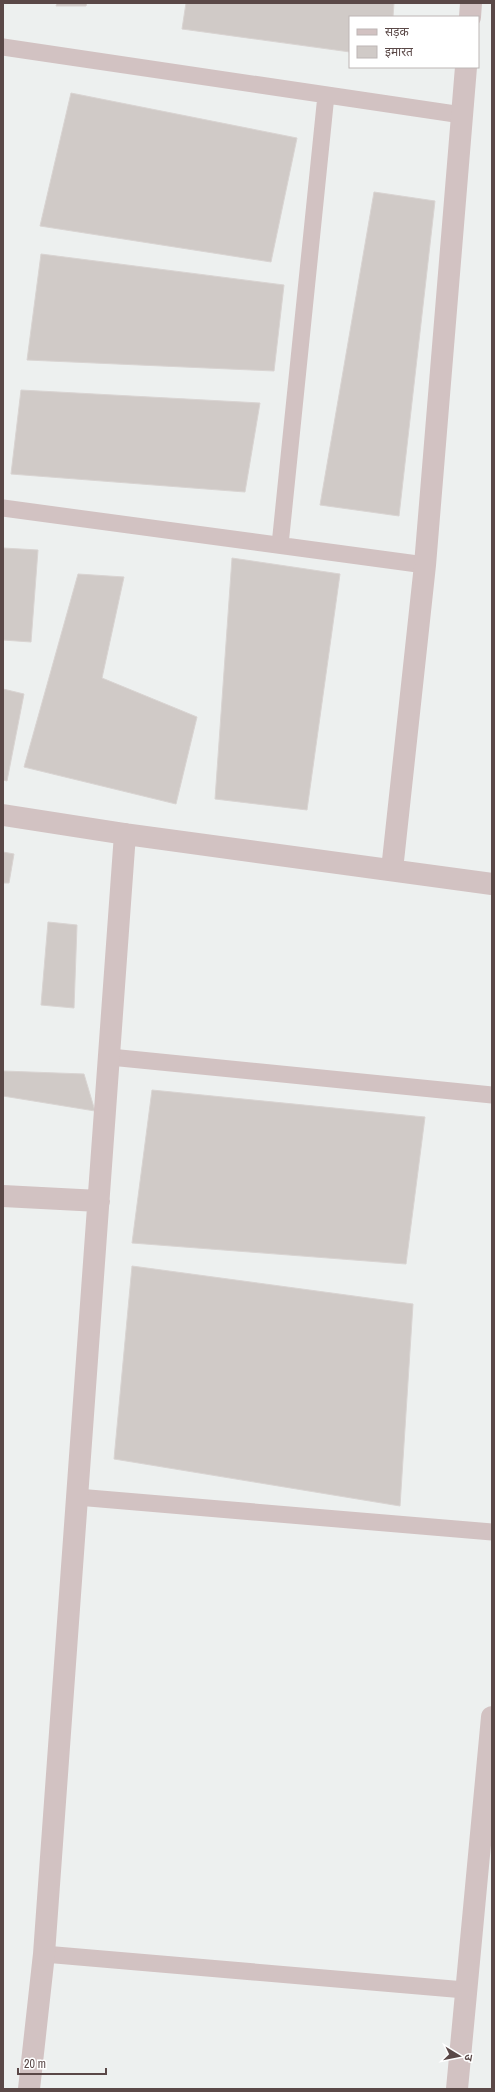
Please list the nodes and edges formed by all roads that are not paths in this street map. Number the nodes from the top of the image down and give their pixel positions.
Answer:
1 (471, 3) edge
2 (470, 16) edge
3 (3, 47) edge
4 (466, 68) edge
5 (326, 95) junction
6 (462, 115) junction
7 (3, 508) edge
8 (280, 545) junction
9 (425, 565) junction
10 (3, 815) edge
11 (125, 834) junction
12 (392, 870) junction
13 (492, 884) edge
14 (110, 1057) junction
15 (492, 1095) edge
16 (3, 1196) edge
17 (99, 1201) junction
18 (77, 1497) junction
19 (492, 1532) edge
20 (492, 1717) edge
21 (44, 1954) junction
22 (465, 1990) junction
23 (29, 2089) edge
24 (457, 2089) edge

1 - 2 street
3 - 5 lane
4 - 6 street
5 - 6 lane
5 - 8 lane
6 - 9 street
7 - 8 lane
8 - 9 lane
9 - 12 street
10 - 11 street
11 - 12 street
11 - 14 street
12 - 13 street
14 - 15 lane
14 - 17 street
16 - 17 street
17 - 18 street
18 - 19 lane
18 - 21 street
20 - 22 street
21 - 22 lane
21 - 23 street
22 - 24 street

